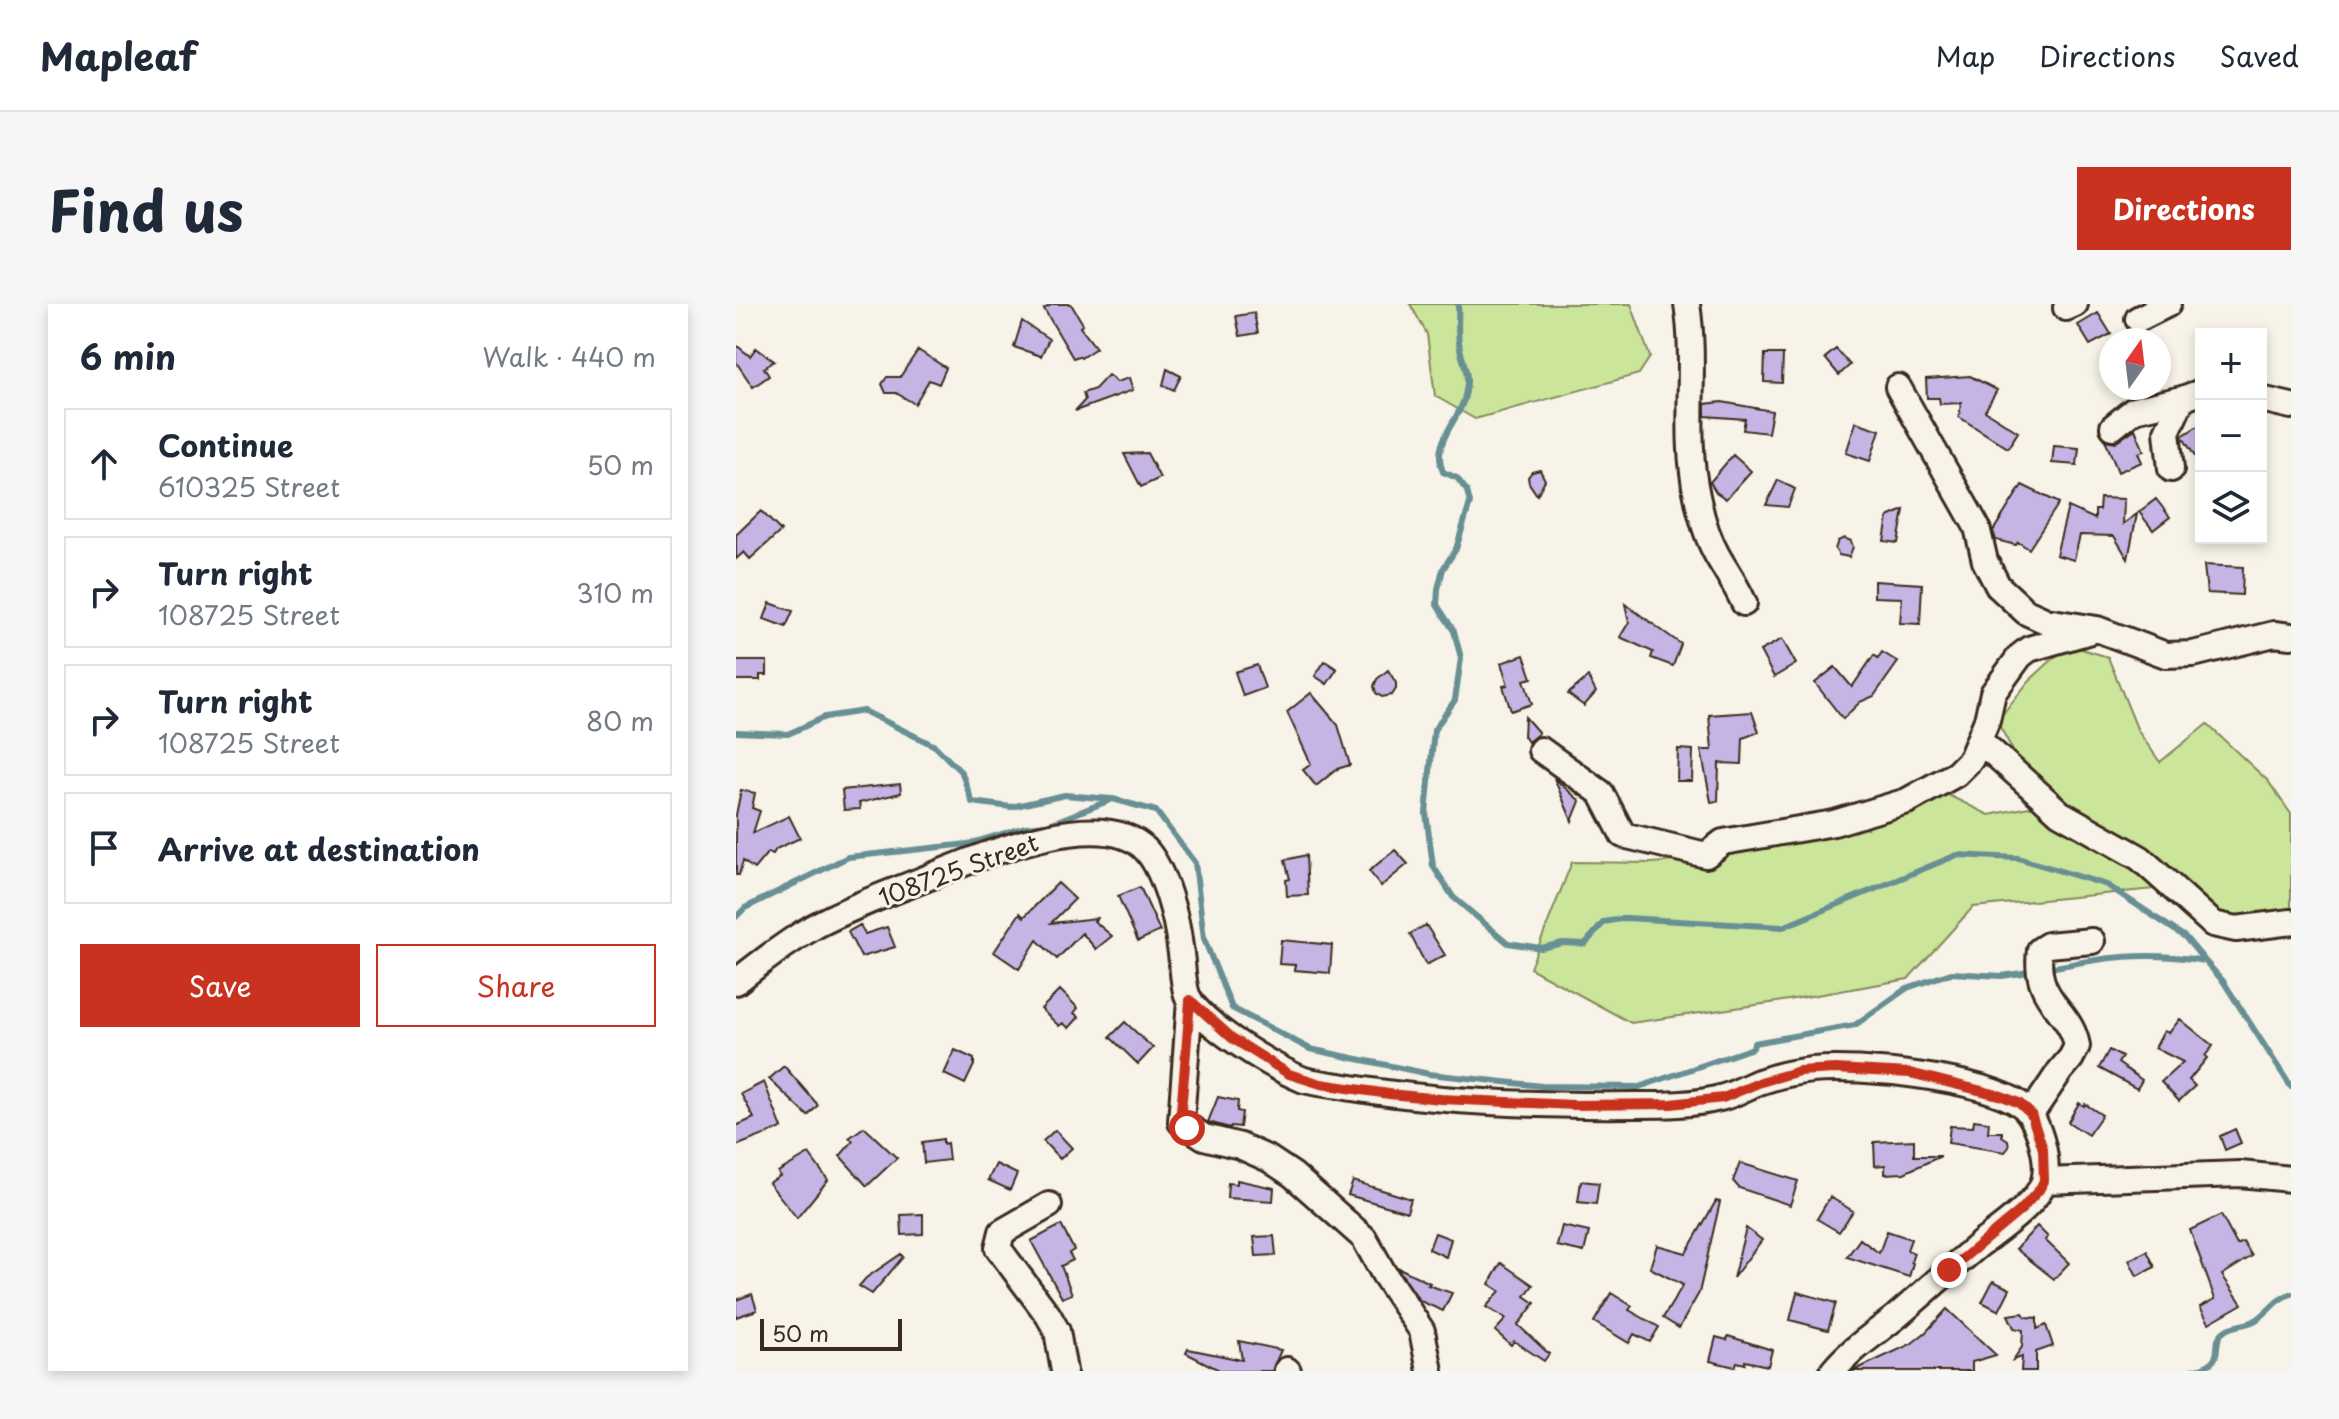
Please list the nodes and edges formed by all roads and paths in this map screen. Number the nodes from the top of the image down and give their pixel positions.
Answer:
1 (1687, 304) edge
2 (2168, 304) edge
3 (2138, 319) dead end
4 (1898, 387) dead end
5 (2191, 396) edge
6 (2265, 400) edge
7 (2291, 406) edge
8 (2113, 427) dead end
9 (2171, 469) dead end
10 (1744, 603) dead end
11 (2097, 629) junction
12 (2291, 636) edge
13 (1979, 740) junction
14 (1541, 750) dead end
15 (2291, 922) edge
16 (2092, 941) dead end
17 (736, 982) edge
18 (1190, 1000) junction
19 (2031, 1114) junction
20 (2291, 1179) edge
21 (2044, 1181) junction
22 (1049, 1205) dead end
23 (1064, 1371) edge
24 (1430, 1371) edge
25 (1833, 1371) edge

1 - 10 street
2 - 3 street
4 - 11 street
5 - 8 street
5 - 9 street
6 - 7 street
11 - 12 street
11 - 13 street
13 - 14 street
13 - 15 street
16 - 19 street
17 - 18 street, 108725 Street
18 - 19 street
18 - 24 street, 108725 Street
19 - 21 street
20 - 21 street
21 - 25 street
22 - 23 street

